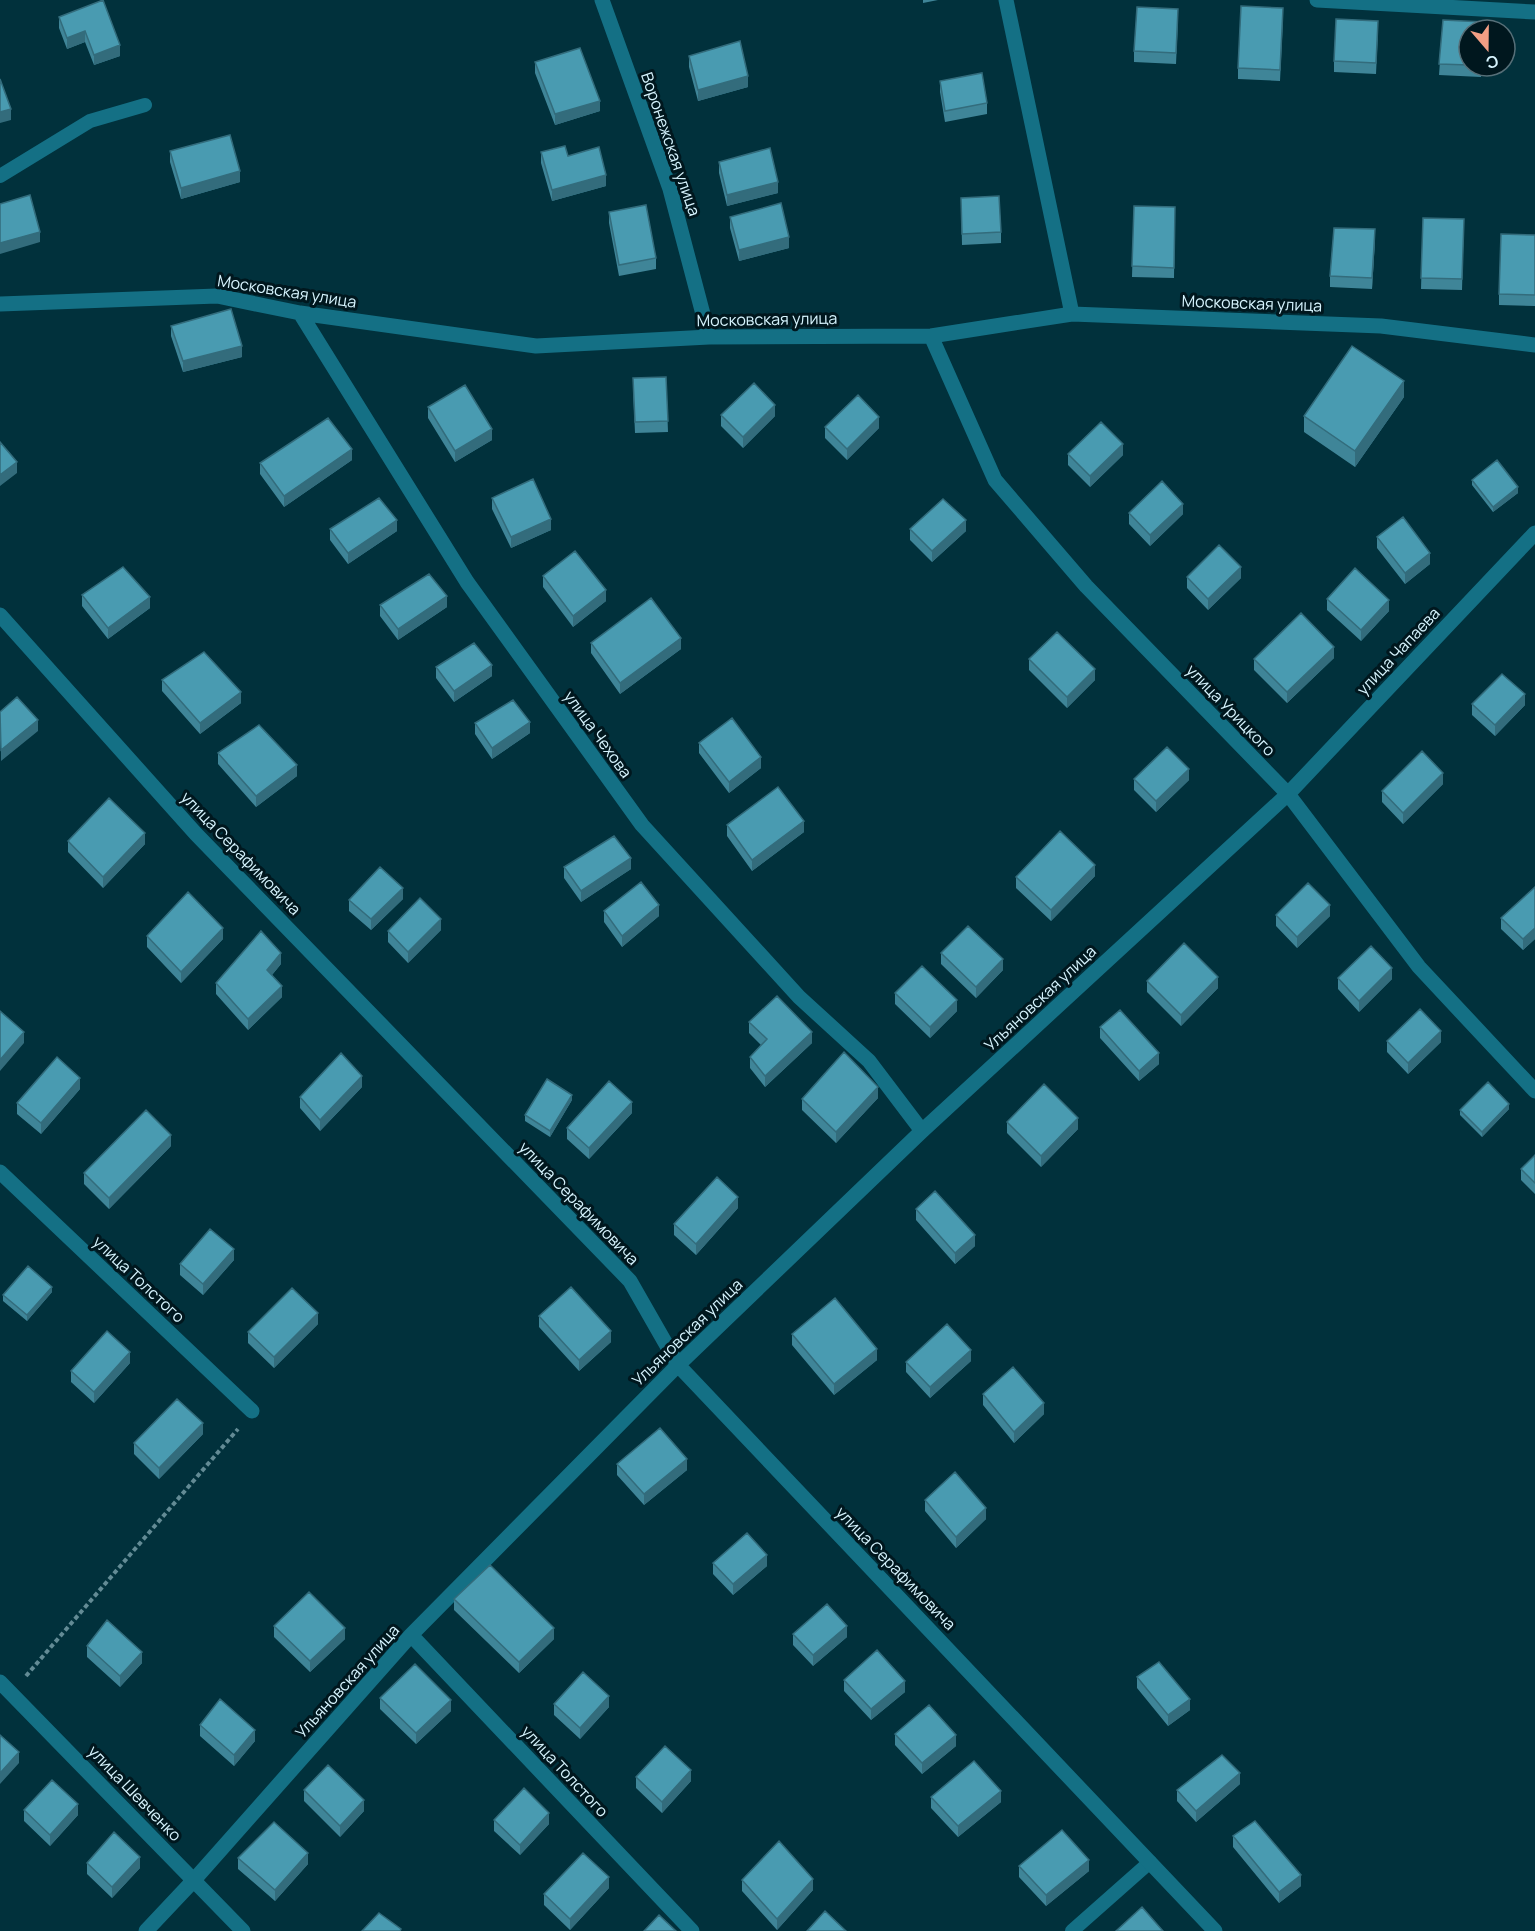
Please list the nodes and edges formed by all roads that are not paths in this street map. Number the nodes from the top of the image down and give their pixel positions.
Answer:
1 (602, 0) edge
2 (1006, 0) edge
3 (1317, 0) edge
4 (1535, 12) edge
5 (145, 105) dead end
6 (0, 176) edge
7 (0, 304) edge
8 (300, 314) junction
9 (1072, 314) junction
10 (931, 336) junction
11 (709, 337) junction
12 (1535, 345) edge
13 (1535, 533) edge
14 (0, 615) edge
15 (1288, 795) junction
16 (1535, 1091) edge
17 (922, 1131) junction
18 (0, 1172) edge
19 (678, 1365) junction
20 (252, 1412) road end
21 (411, 1635) junction
22 (0, 1682) edge
23 (1150, 1862) junction
24 (194, 1880) junction
25 (146, 1931) edge
26 (243, 1931) edge
27 (692, 1931) edge
28 (1072, 1931) edge
29 (1215, 1931) edge

1 - 11 street, Воронежская улица
2 - 9 street
3 - 4 street
5 - 6 lane
7 - 8 street, Московская улица
8 - 11 street, Московская улица
8 - 17 street, улица Чехова
9 - 10 street, Московская улица
9 - 12 street, Московская улица
10 - 11 street, Московская улица
10 - 15 street, улица Урицкого
13 - 15 street, улица Чапаева
14 - 19 street, улица Серафимовича
15 - 16 street, улица Урицкого
15 - 17 street, Ульяновская улица
17 - 19 street, Ульяновская улица
18 - 20 street, улица Толстого
19 - 21 street, Ульяновская улица
19 - 23 street, улица Серафимовича
21 - 24 street, Ульяновская улица
21 - 27 street, улица Толстого
22 - 24 street, улица Шевченко
23 - 28 lane
23 - 29 street, улица Серафимовича
24 - 25 street, Ульяновская улица
24 - 26 street, улица Шевченко

